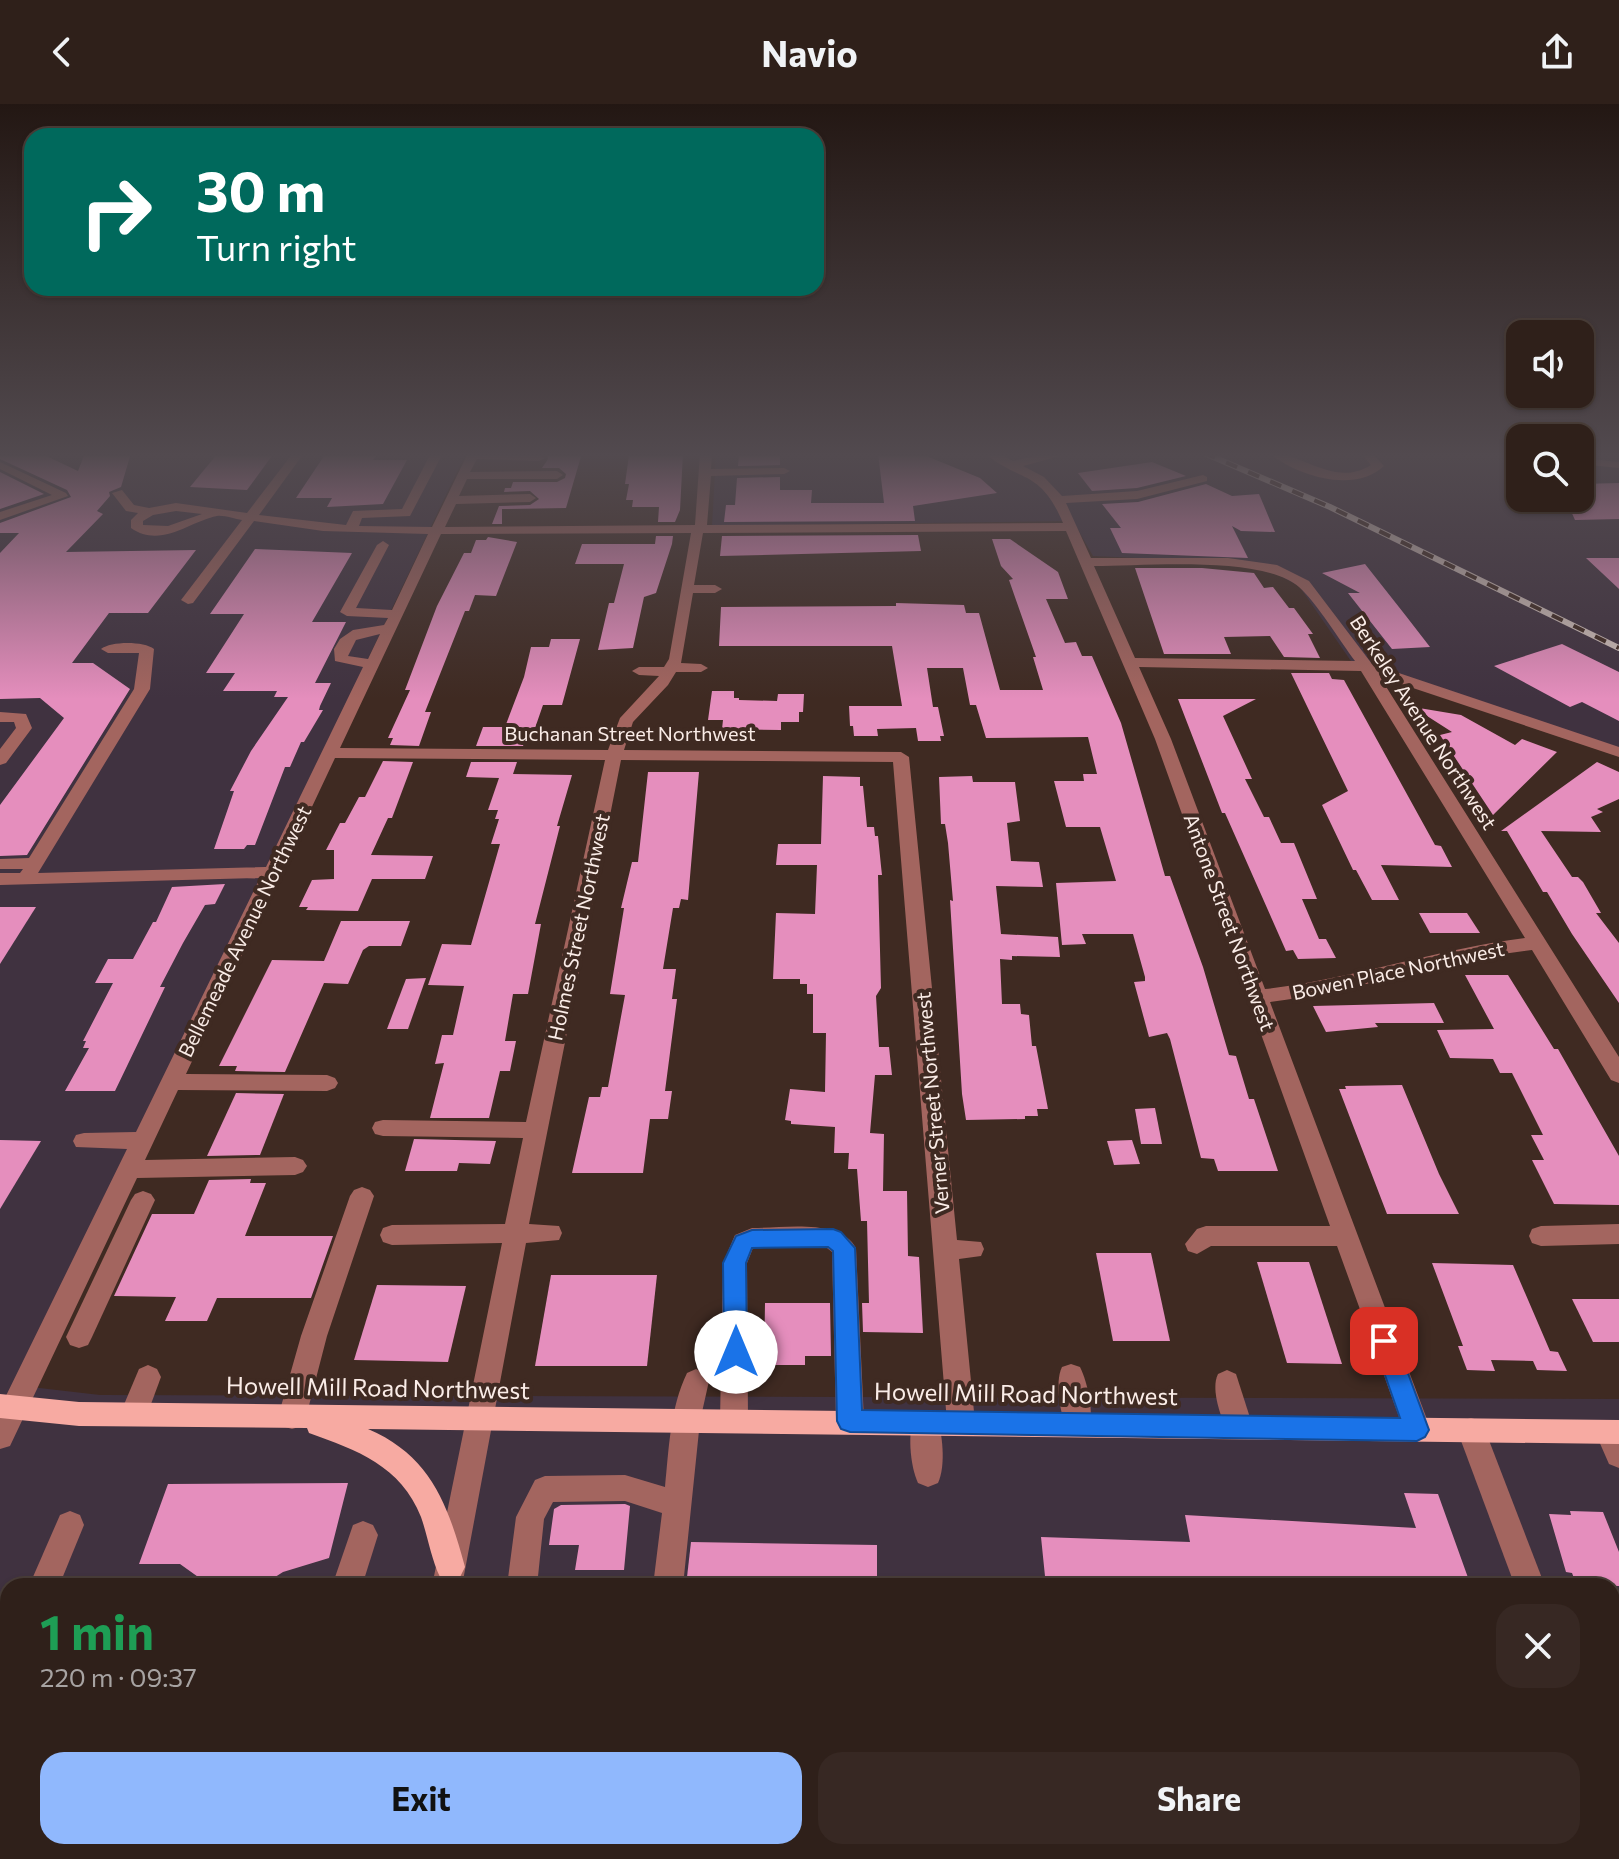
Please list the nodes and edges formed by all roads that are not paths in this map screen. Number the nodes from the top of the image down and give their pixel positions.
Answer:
1 (238, 535) edge
2 (436, 535) edge
3 (696, 535) edge
4 (1075, 535) edge
5 (383, 545) dead end
6 (1087, 562) junction
7 (686, 589) junction
8 (715, 589) dead end
9 (188, 600) dead end
10 (394, 621) junction
11 (108, 649) dead end
12 (1131, 662) junction
13 (374, 663) junction
14 (701, 668) dead end
15 (1367, 668) junction
16 (670, 670) junction
17 (639, 671) dead end
18 (0, 717) edge
19 (1619, 752) edge
20 (331, 753) junction
21 (614, 755) junction
22 (0, 760) edge
23 (903, 784) joint
24 (0, 864) edge
25 (30, 871) junction
26 (273, 872) junction
27 (0, 879) edge
28 (1538, 943) junction
29 (1258, 997) junction
30 (1619, 1075) edge
31 (171, 1082) junction
32 (327, 1083) dead end
33 (383, 1128) dead end
34 (536, 1130) junction
35 (143, 1140) junction
36 (84, 1141) dead end
37 (295, 1166) dead end
38 (129, 1169) junction
39 (362, 1196) dead end
40 (143, 1200) dead end
41 (516, 1233) junction
42 (550, 1233) dead end
43 (1619, 1234) edge
44 (392, 1235) dead end
45 (1346, 1236) junction
46 (1541, 1236) dead end
47 (1197, 1244) dead end
48 (972, 1249) dead end
49 (945, 1250) junction
50 (79, 1337) dead end
51 (1071, 1375) dead end
52 (148, 1377) dead end
53 (696, 1381) dead end
54 (1227, 1382) dead end
55 (7, 1407) edge
56 (134, 1414) junction
57 (292, 1417) junction
58 (479, 1418) junction
59 (686, 1421) junction
60 (734, 1421) junction
61 (850, 1421) junction
62 (925, 1422) junction
63 (961, 1422) junction
64 (1078, 1424) junction
65 (1239, 1427) junction
66 (1417, 1430) junction
67 (1471, 1430) junction
68 (0, 1437) edge
69 (1616, 1440) edge
70 (928, 1474) dead end
71 (676, 1504) junction
72 (70, 1525) dead end
73 (363, 1535) dead end
74 (448, 1577) edge
75 (47, 1578) edge
76 (350, 1578) edge
77 (523, 1578) edge
78 (669, 1578) edge
79 (1527, 1578) edge

1 - 9 street
2 - 10 street, Bellemeade Avenue Northwest
3 - 7 street, Holmes Street Northwest
4 - 6 street, Antone Street Northwest
5 - 10 street
6 - 12 street, Antone Street Northwest
6 - 15 street, Berkeley Avenue Northwest
7 - 8 street
7 - 16 street, Holmes Street Northwest
10 - 13 street, Bellemeade Avenue Northwest
10 - 13 street
11 - 25 street
12 - 15 street
12 - 29 street, Antone Street Northwest
13 - 20 street, Bellemeade Avenue Northwest
14 - 16 street
15 - 19 street
15 - 28 street, Berkeley Avenue Northwest
16 - 17 street
16 - 21 street, Holmes Street Northwest
18 - 22 street
20 - 21 street, Buchanan Street Northwest
20 - 26 street, Bellemeade Avenue Northwest
21 - 23 street, Buchanan Street Northwest
21 - 34 street, Holmes Street Northwest
23 - 49 street, Verner Street Northwest
24 - 25 street
25 - 26 street
25 - 27 street
26 - 31 street, Bellemeade Avenue Northwest
28 - 29 street, Bowen Place Northwest
28 - 30 street, Berkeley Avenue Northwest
29 - 45 street, Antone Street Northwest
31 - 32 street
31 - 35 street, Bellemeade Avenue Northwest
33 - 34 street
34 - 41 street, Holmes Street Northwest
35 - 36 street
35 - 38 street, Bellemeade Avenue Northwest
37 - 38 street
38 - 55 street, Bellemeade Avenue Northwest
39 - 57 street
40 - 50 street
41 - 42 street
41 - 44 street
41 - 58 street, Holmes Street Northwest
43 - 46 street
45 - 47 street
45 - 66 street, Antone Street Northwest
48 - 49 street
49 - 63 street, Verner Street Northwest
51 - 64 street
52 - 56 street
53 - 59 street
54 - 65 street
55 - 56 main road, Howell Mill Road Northwest
55 - 68 street, Bellemeade Avenue Northwest
56 - 57 main road, Howell Mill Road Northwest
57 - 58 main road, Howell Mill Road Northwest
57 - 74 main road
58 - 59 main road, Howell Mill Road Northwest
58 - 74 street, Holmes Street Northwest
59 - 60 main road, Howell Mill Road Northwest
59 - 71 street
60 - 61 main road, Howell Mill Road Northwest
60 - 61 street
61 - 62 main road, Howell Mill Road Northwest
62 - 63 main road, Howell Mill Road Northwest
62 - 70 street
63 - 64 main road, Howell Mill Road Northwest
64 - 65 main road, Howell Mill Road Northwest
65 - 66 main road, Howell Mill Road Northwest
66 - 67 main road, Howell Mill Road Northwest
67 - 69 main road, Howell Mill Road Northwest
67 - 79 street
71 - 77 street
71 - 78 street
72 - 75 street
73 - 76 street

